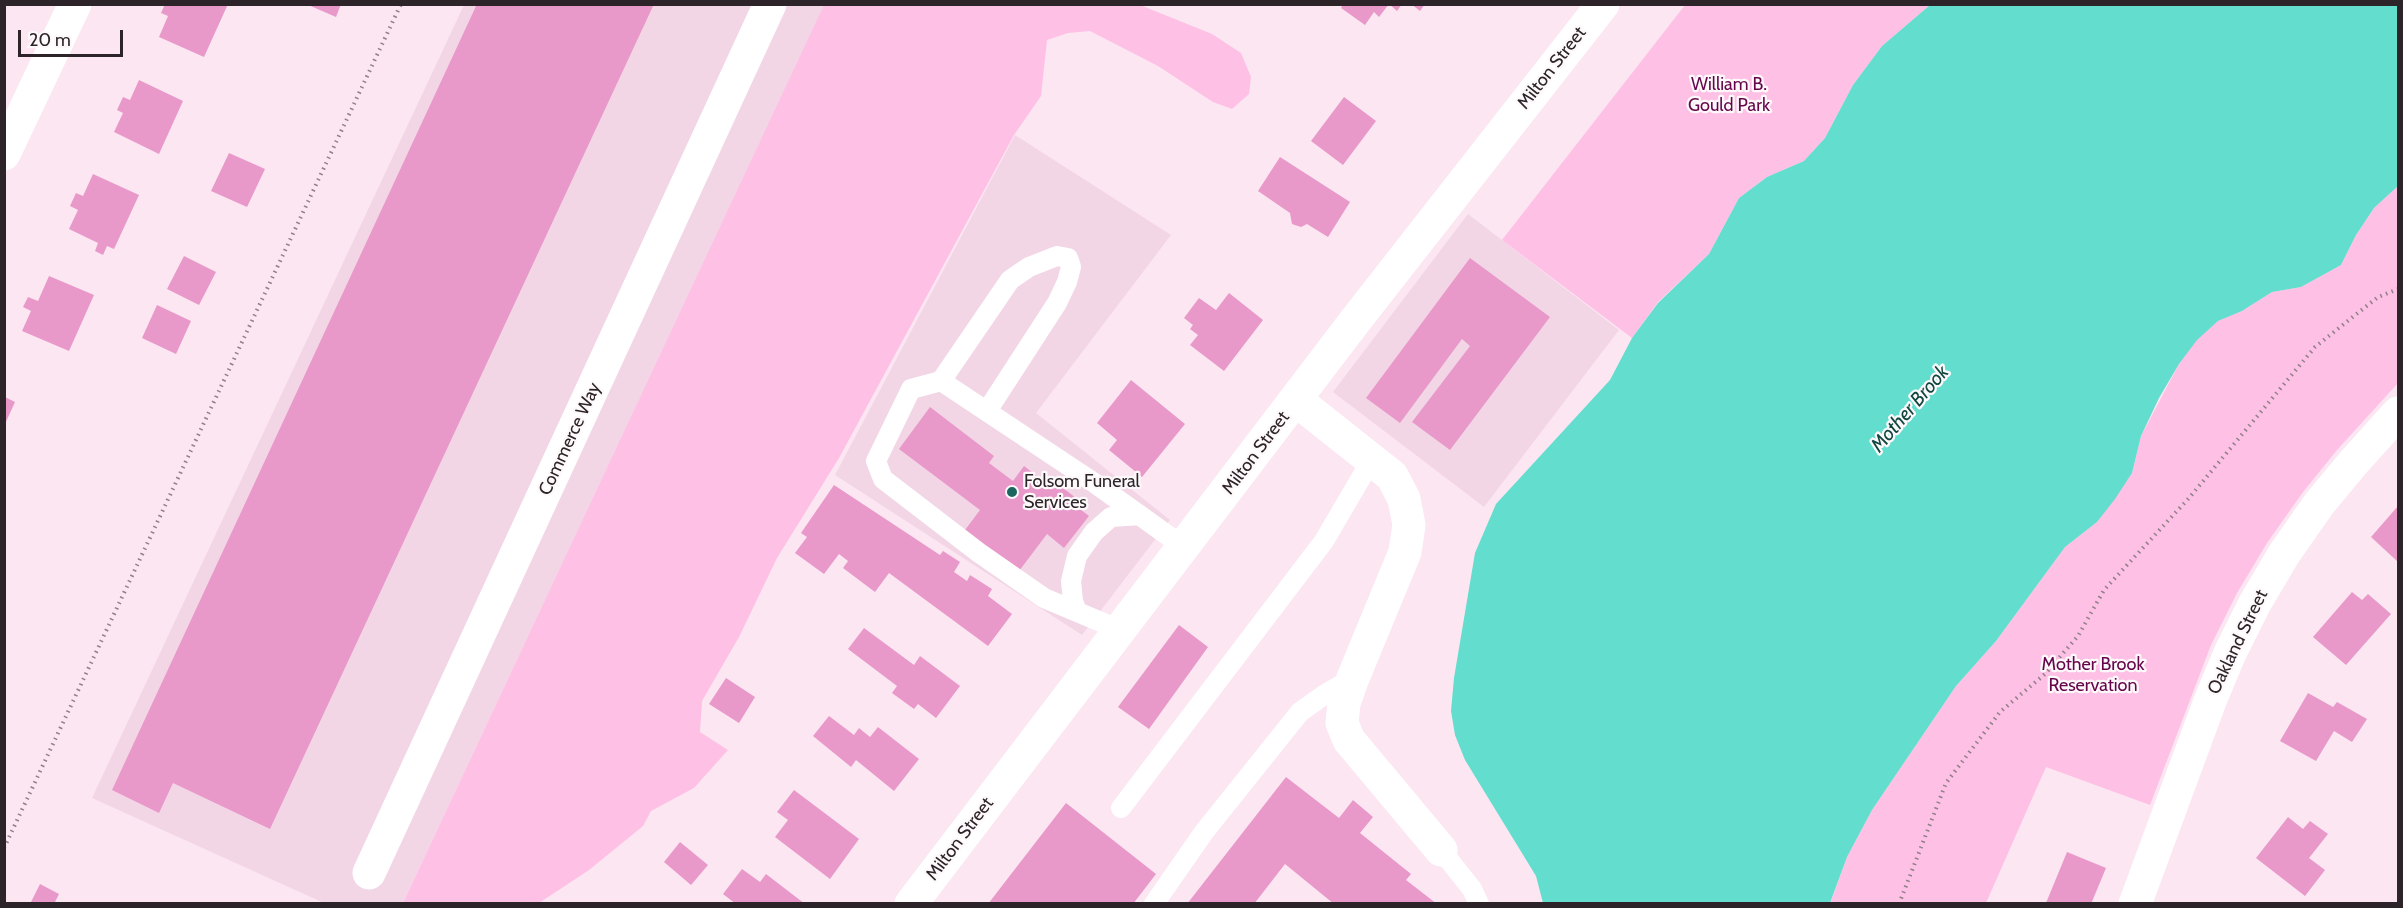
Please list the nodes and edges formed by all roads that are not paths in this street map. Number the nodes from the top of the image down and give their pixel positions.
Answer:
1 (75, 4) edge
2 (770, 4) edge
3 (1596, 7) edge
4 (4, 154) edge
5 (941, 381) junction
6 (1296, 400) junction
7 (987, 411) junction
8 (2398, 413) edge
9 (1372, 459) junction
10 (1140, 516) junction
11 (1184, 547) junction
12 (1077, 612) junction
13 (1120, 630) junction
14 (1353, 678) junction
15 (1121, 808) dead end
16 (1441, 850) joint
17 (369, 873) dead end
18 (911, 903) edge
19 (1154, 903) edge
20 (1479, 903) edge
21 (2135, 903) edge

1 - 4 street
2 - 17 street, Commerce Way
3 - 6 street, Milton Street
5 - 7 lane
5 - 7 lane
5 - 12 lane
6 - 9 street
6 - 11 street, Milton Street
7 - 10 lane
8 - 21 street, Oakland Street
9 - 14 street
9 - 15 lane
10 - 11 lane
10 - 12 lane
11 - 13 street, Milton Street
12 - 13 lane
13 - 18 street, Milton Street
14 - 16 street
14 - 19 lane
16 - 20 lane

